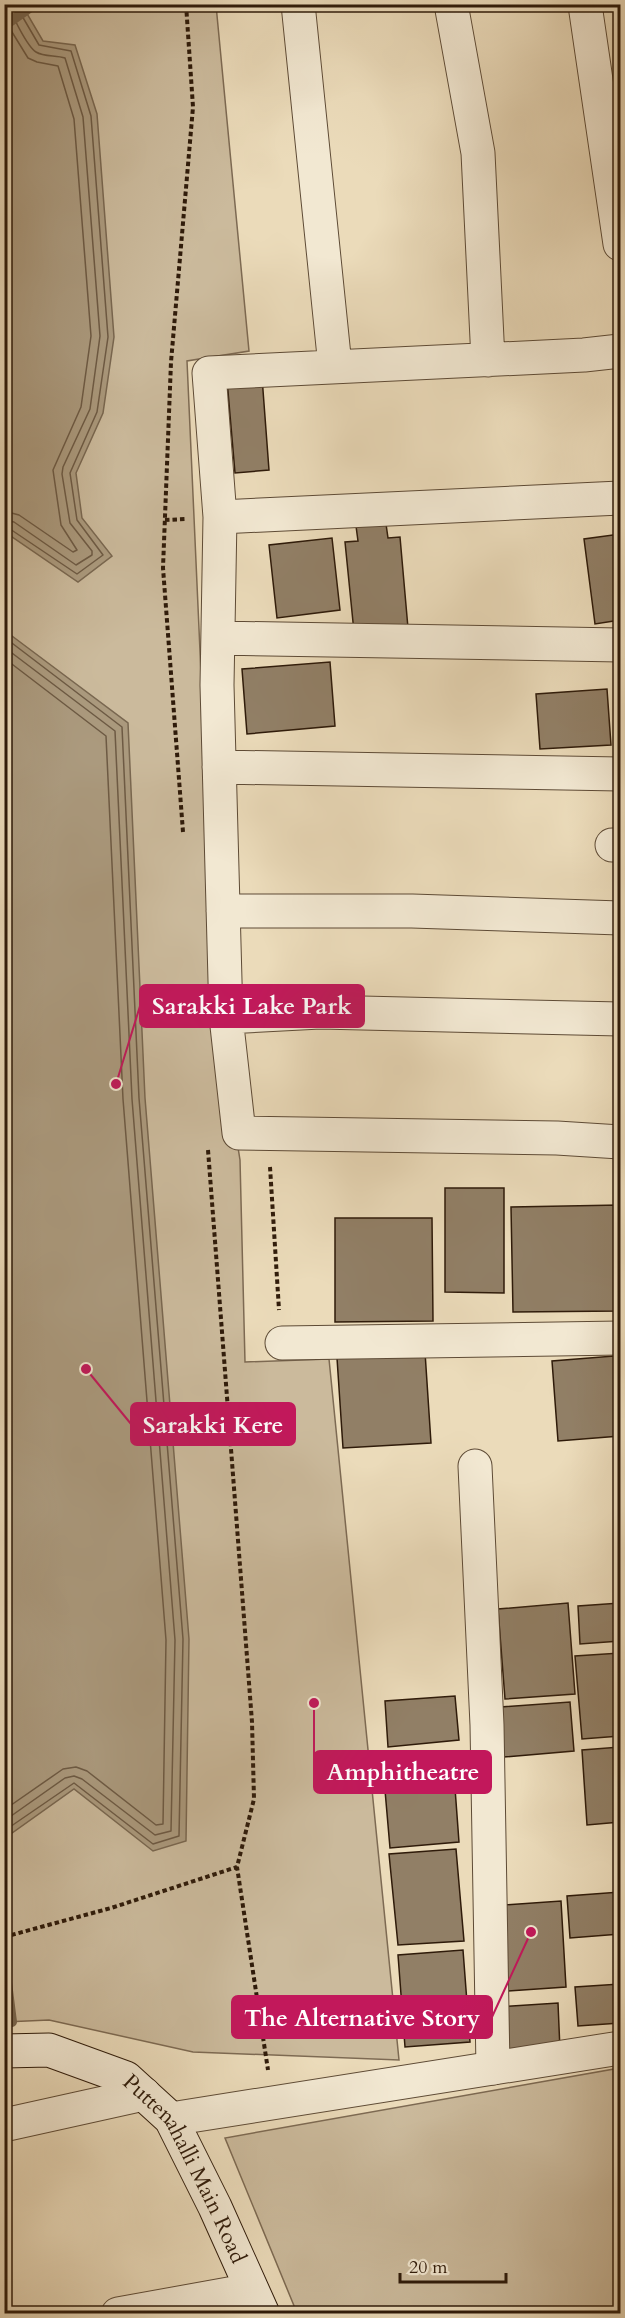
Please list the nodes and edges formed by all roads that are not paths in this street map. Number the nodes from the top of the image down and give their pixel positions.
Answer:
1 (298, 4) edge
2 (451, 4) edge
3 (585, 5) edge
4 (621, 244) edge
5 (621, 351) edge
6 (488, 360) junction
7 (335, 366) junction
8 (621, 498) edge
9 (220, 517) junction
10 (218, 638) junction
11 (621, 645) edge
12 (219, 767) junction
13 (621, 774) edge
14 (223, 911) junction
15 (621, 918) edge
16 (226, 1017) junction
17 (621, 1019) edge
18 (621, 1142) edge
19 (621, 1338) edge
20 (282, 1343) road end
21 (475, 1466) dead end
22 (621, 2048) edge
23 (4, 2051) edge
24 (493, 2068) junction
25 (144, 2094) junction
26 (171, 2120) junction
27 (4, 2125) edge
28 (257, 2302) edge
29 (118, 2313) edge

1 - 7 street
2 - 6 street
3 - 4 street
5 - 6 street
6 - 7 street
7 - 9 street
8 - 9 street
9 - 10 street
10 - 11 street
10 - 12 street
12 - 13 street
12 - 14 street
14 - 15 street
14 - 16 street
16 - 17 street
16 - 18 street
19 - 20 street
21 - 24 street
22 - 24 street
23 - 25 street, Puttenahalli Main Road
24 - 26 street
25 - 26 street, Puttenahalli Main Road
25 - 27 street
26 - 28 street, Puttenahalli Main Road
28 - 29 street

